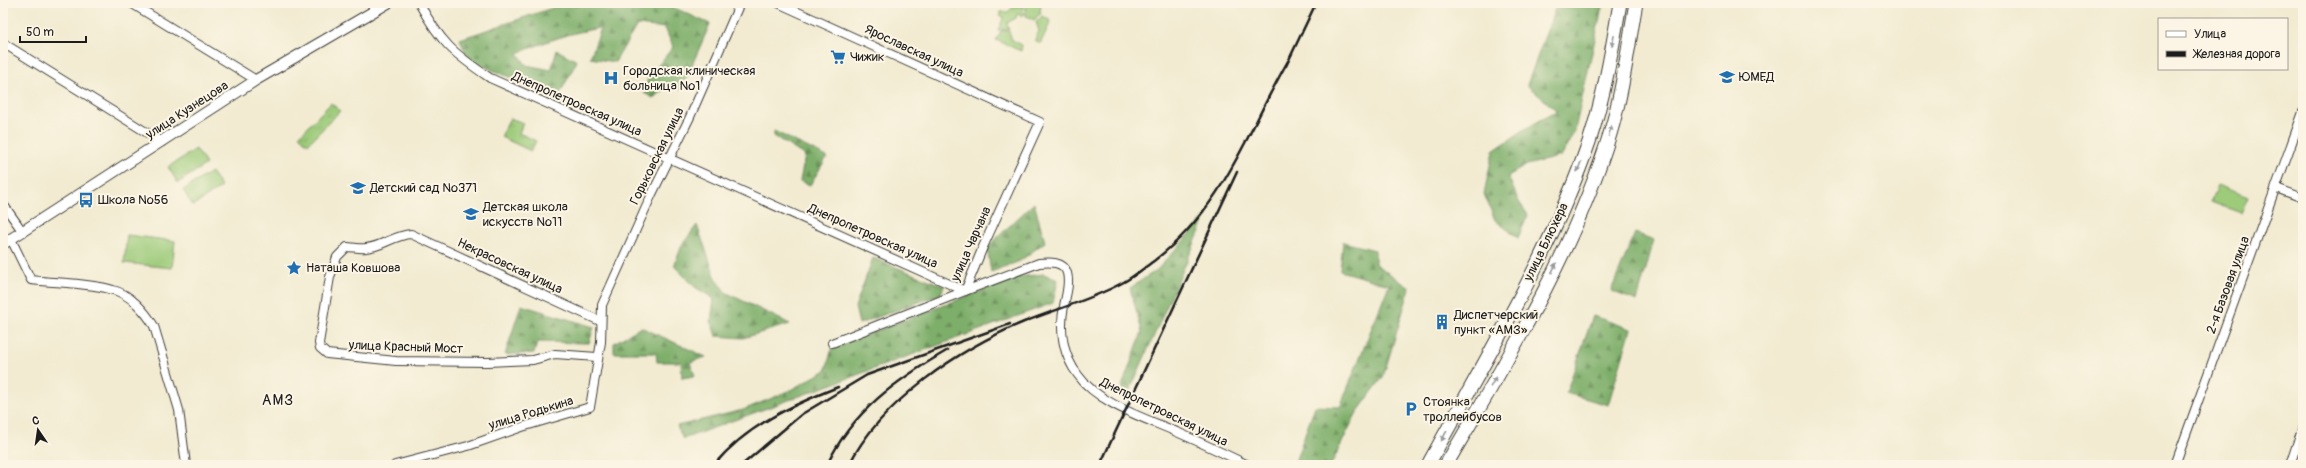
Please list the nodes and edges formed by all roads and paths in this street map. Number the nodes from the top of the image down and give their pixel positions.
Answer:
1 (131, 3) edge
2 (370, 3) edge
3 (388, 3) edge
4 (420, 3) edge
5 (740, 3) edge
6 (778, 3) edge
7 (1620, 3) edge
8 (1636, 3) edge
9 (378, 10) junction
10 (3, 43) edge
11 (256, 80) junction
12 (2303, 112) edge
13 (1040, 122) joint
14 (162, 142) junction
15 (670, 159) junction
16 (2276, 188) junction
17 (2303, 198) edge
18 (3, 204) edge
19 (23, 232) junction
20 (411, 234) joint
21 (7, 242) edge
22 (965, 291) junction
23 (600, 320) junction
24 (832, 343) dead end
25 (597, 357) junction
26 (2303, 426) edge
27 (186, 465) edge
28 (395, 465) edge
29 (1248, 465) edge
30 (1428, 465) edge
31 (1446, 465) edge
32 (2176, 465) edge
33 (2290, 465) edge

1 - 11 street
2 - 9 street
3 - 9 street, улица Кузнецова
4 - 15 street, Днепропетровская улица
5 - 15 street, Горьковская улица
6 - 13 street, Ярославская улица
7 -> 30 main road, улица Блюхера
31 -> 8 main road, улица Блюхера
9 - 11 street, улица Кузнецова
10 - 14 street
11 - 14 street, улица Кузнецова
12 - 16 street, 2-я Базовая улица
13 - 22 street, улица Чарчана
14 - 19 street, улица Кузнецова
15 - 22 street, Днепропетровская улица
15 - 23 street, Горьковская улица
16 - 17 street
16 - 32 street, 2-я Базовая улица
18 - 19 street
19 - 21 street, улица Кузнецова
20 - 23 street, Некрасовская улица
20 - 25 street, улица Красный Мост
21 - 27 street
22 - 24 street, улица Чарчана
22 - 29 street, Днепропетровская улица
23 - 25 street, улица Родькина
25 - 28 street, улица Родькина
26 - 33 street

